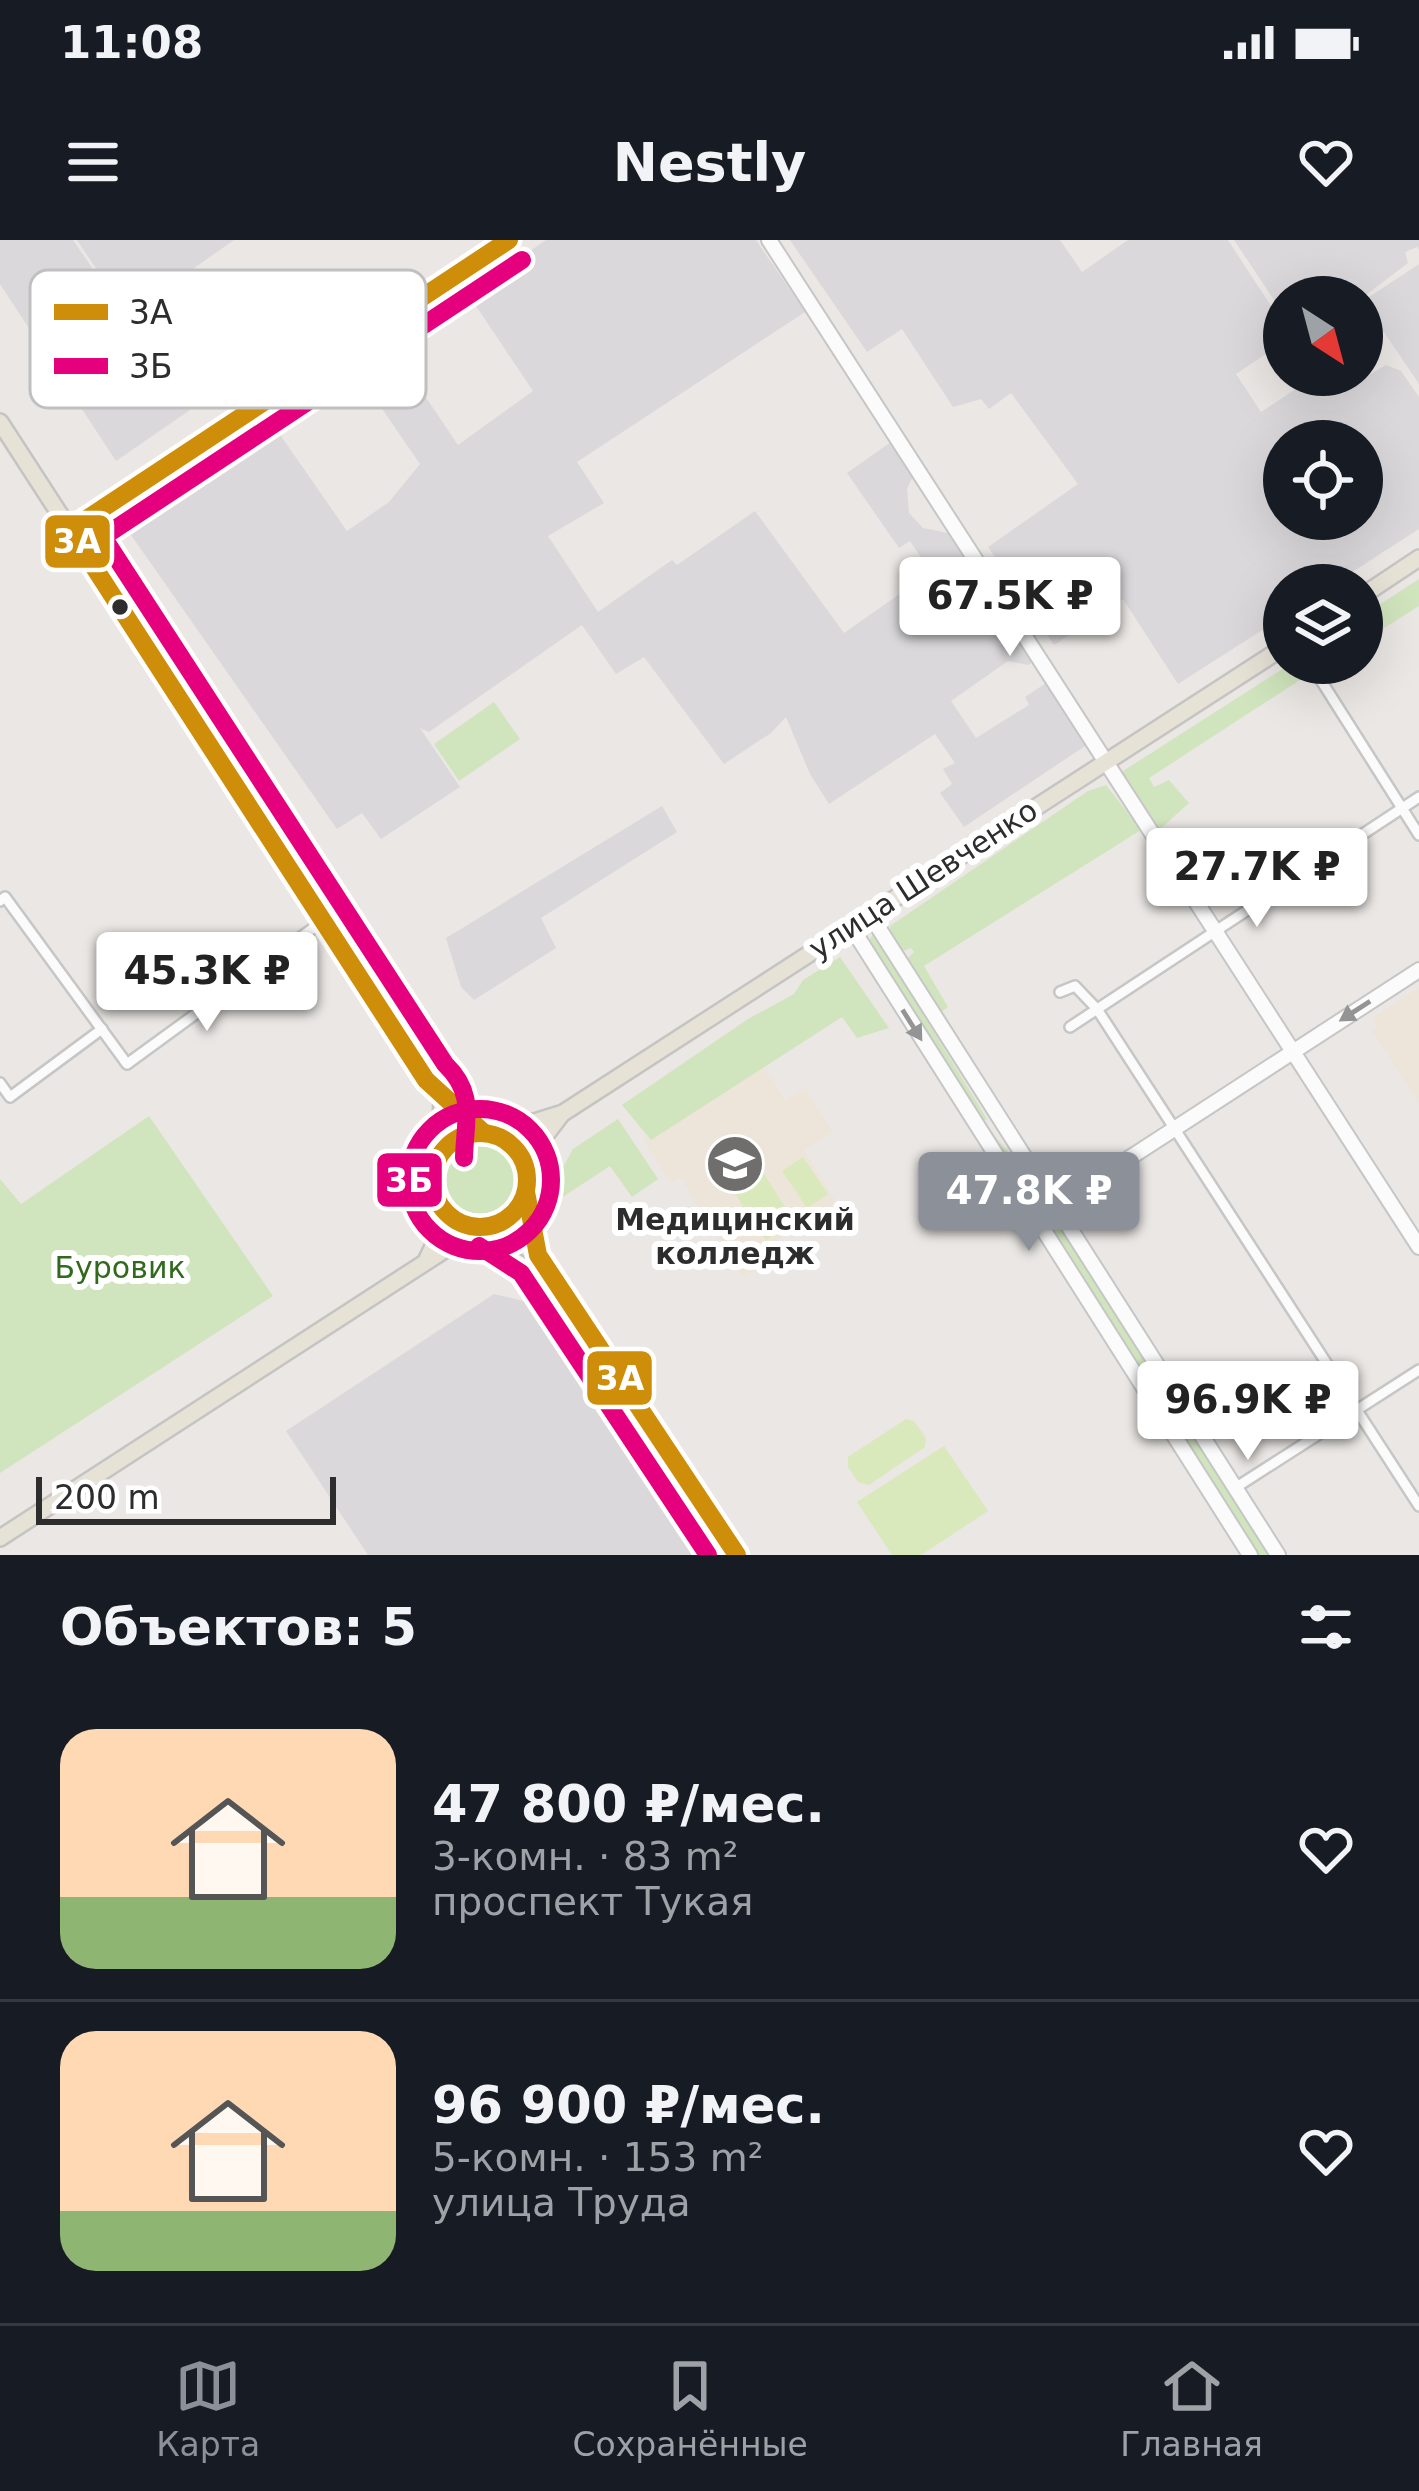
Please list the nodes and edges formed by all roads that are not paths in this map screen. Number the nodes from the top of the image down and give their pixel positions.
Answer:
1 (509, 240) edge
2 (770, 240) edge
3 (426, 295) edge
4 (255, 408) edge
5 (0, 422) edge
6 (70, 530) junction
7 (1419, 558) edge
8 (1383, 582) edge
9 (1263, 660) edge
10 (1323, 684) edge
11 (1106, 761) junction
12 (1419, 797) edge
13 (1402, 809) junction
14 (1419, 836) edge
15 (0, 902) edge
16 (869, 913) junction
17 (323, 921) junction
18 (850, 926) junction
19 (1215, 931) junction
20 (1419, 970) edge
21 (1060, 992) dead end
22 (1097, 1009) junction
23 (1070, 1028) dead end
24 (102, 1029) junction
25 (1292, 1052) junction
26 (0, 1083) edge
27 (442, 1095) junction
28 (563, 1113) junction
29 (998, 1119) junction
30 (1173, 1130) junction
31 (980, 1131) junction
32 (488, 1134) junction
33 (440, 1157) junction
34 (527, 1172) junction
35 (526, 1192) junction
36 (437, 1199) junction
37 (1054, 1208) junction
38 (486, 1227) junction
39 (1419, 1247) edge
40 (538, 1255) junction
41 (427, 1260) junction
42 (1419, 1370) edge
43 (1177, 1398) junction
44 (1159, 1410) junction
45 (1356, 1412) junction
46 (1235, 1488) junction
47 (1419, 1506) edge
48 (0, 1538) edge
49 (737, 1555) edge
50 (1250, 1555) edge
51 (1278, 1555) edge

1 - 3 street
2 - 11 street
4 - 6 street
5 - 6 main road
6 - 17 main road
7 - 8 main road
9 - 11 main road, улица Шевченко
10 - 13 street
11 - 16 main road, улица Шевченко
11 - 19 street
12 - 13 street
13 - 14 street
13 - 19 street
15 - 24 street
16 - 18 main road, улица Шевченко
16 - 29 street
17 - 24 street
17 - 27 main road
18 - 28 main road, улица Шевченко
18 -> 31 street
19 - 22 street
19 - 25 street
20 -> 25 street
21 - 22 street
22 - 23 street
22 - 30 street
24 - 26 street
25 - 30 street
25 - 39 street
27 - 32 main road
27 - 33 main road
28 - 32 main road
28 - 34 main road
29 - 31 street
29 - 37 street
30 - 37 street
30 - 45 street
31 - 44 street
32 - 33 main road
32 - 34 main road
33 - 36 main road
34 - 35 main road
35 - 38 main road
35 - 40 main road
36 - 38 main road
36 - 41 main road
37 - 43 street
38 - 40 main road
38 - 41 main road
40 - 49 main road
41 - 48 main road
42 - 45 street
43 - 44 street
43 - 46 street
44 - 50 street
45 - 46 street
45 - 47 street
46 - 51 street

